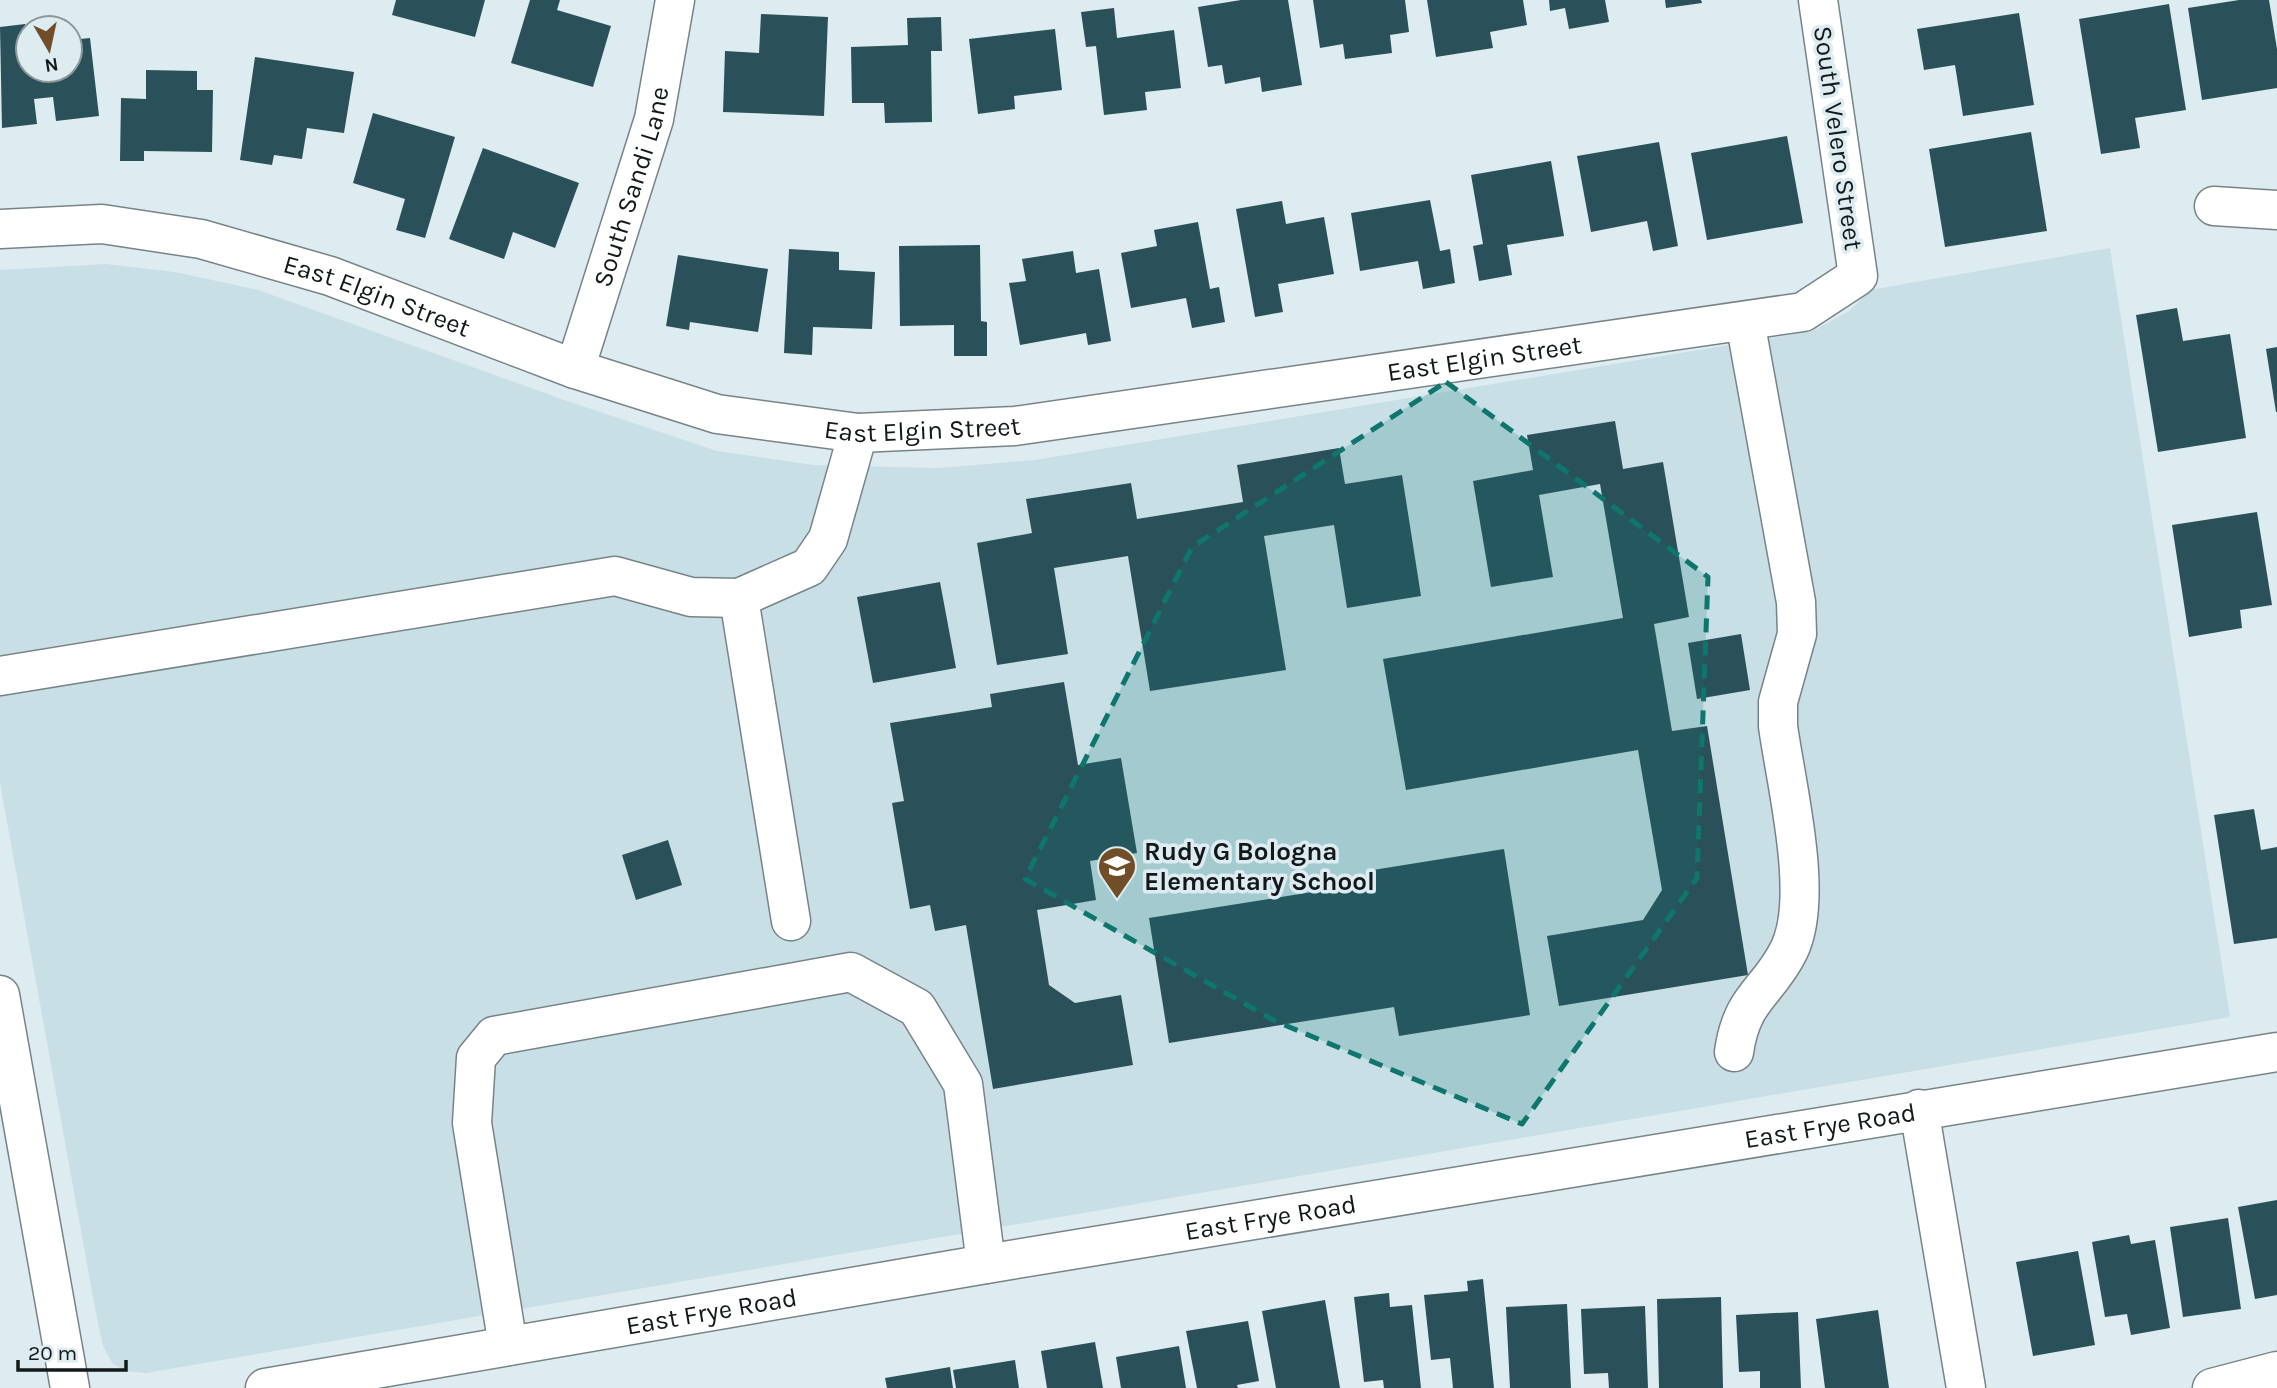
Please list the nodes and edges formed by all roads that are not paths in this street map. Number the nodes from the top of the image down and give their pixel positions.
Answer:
1 (674, 0) edge
2 (1818, 0) edge
3 (2214, 206) dead end
4 (2277, 210) edge
5 (0, 229) edge
6 (1858, 276) joint
7 (1745, 321) junction
8 (575, 369) junction
9 (858, 433) junction
10 (739, 598) junction
11 (0, 676) edge
12 (791, 921) dead end
13 (0, 995) edge
14 (1734, 1052) dead end
15 (2277, 1052) edge
16 (1919, 1109) junction
17 (15, 1167) edge
18 (986, 1264) junction
19 (508, 1346) junction
20 (2277, 1371) edge
21 (283, 1386) edge
22 (70, 1388) edge
23 (1966, 1388) edge
24 (2213, 1388) edge

1 - 8 street, South Sandi Lane
2 - 6 street, South Velero Street
3 - 4 street
5 - 8 street, East Elgin Street
6 - 7 street, East Elgin Street
7 - 9 street, East Elgin Street
7 - 14 street
8 - 9 street, East Elgin Street
9 - 10 street
10 - 11 street
10 - 12 street
13 - 17 street
15 - 16 street, East Frye Road
16 - 18 street, East Frye Road
16 - 23 street
17 - 22 street
18 - 19 street, East Frye Road
18 - 19 street
19 - 21 street, East Frye Road
20 - 24 street

